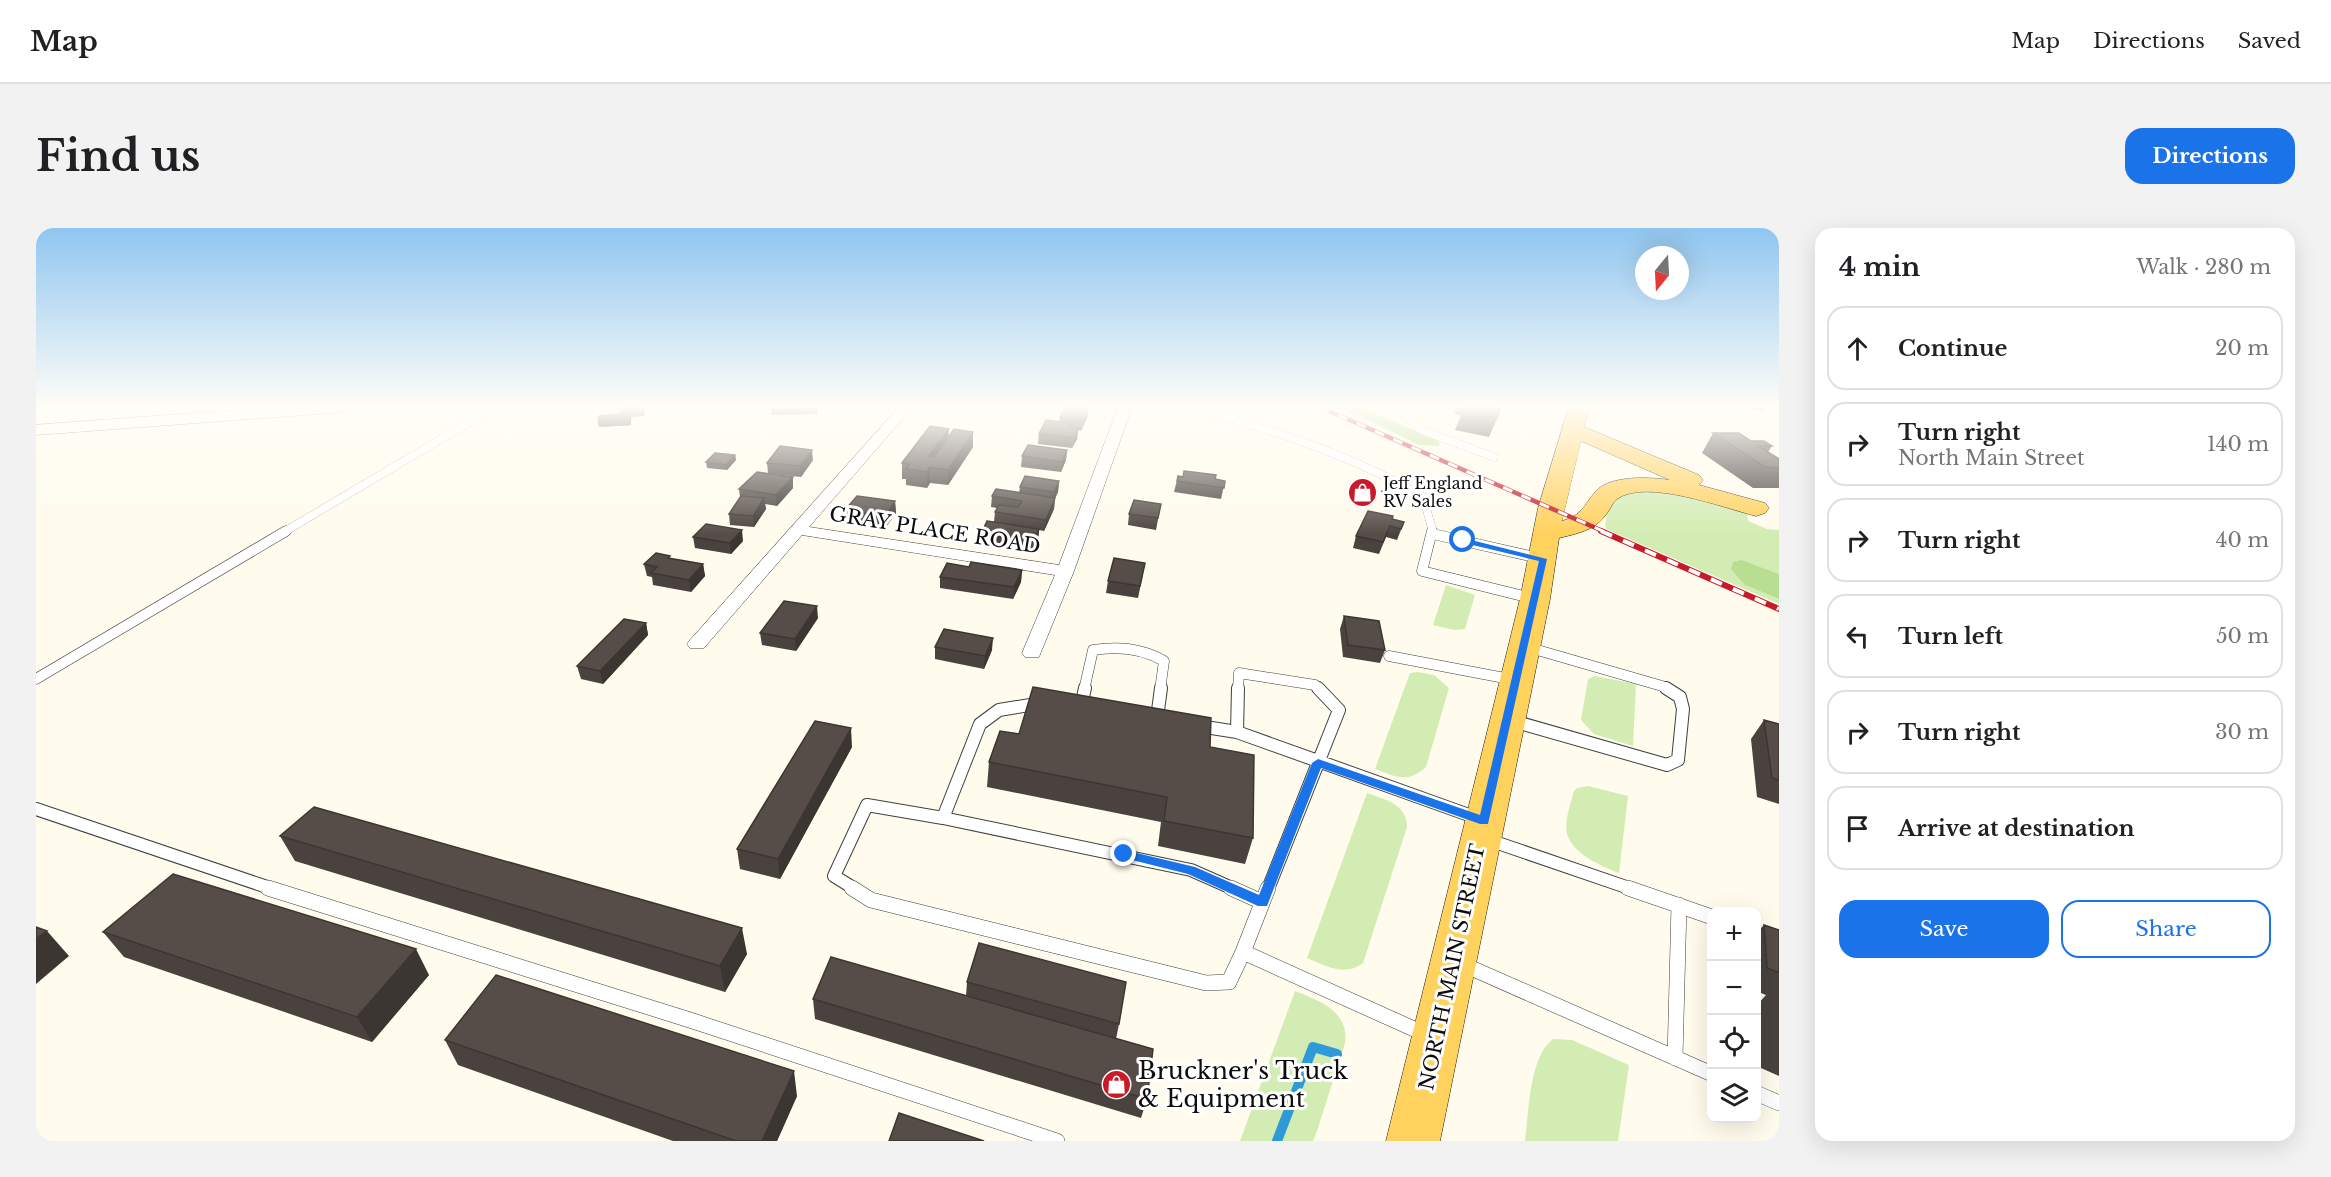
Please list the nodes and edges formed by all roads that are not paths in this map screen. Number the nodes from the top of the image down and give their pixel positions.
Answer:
1 (423, 450) edge
2 (869, 450) edge
3 (1109, 450) edge
4 (1324, 450) edge
5 (1472, 450) edge
6 (1568, 450) edge
7 (1645, 450) edge
8 (1494, 458) dead end
9 (1756, 508) junction
10 (1779, 518) edge
11 (800, 530) junction
12 (1433, 534) junction
13 (1545, 546) junction
14 (1065, 571) junction
15 (1535, 599) junction
16 (697, 644) dead end
17 (1032, 653) dead end
18 (1389, 656) dead end
19 (1519, 663) junction
20 (36, 679) edge
21 (1158, 718) edge
22 (1507, 719) junction
23 (1192, 724) edge
24 (1237, 732) junction
25 (1318, 763) junction
26 (36, 809) edge
27 (943, 818) junction
28 (1482, 829) junction
29 (1263, 902) junction
30 (1679, 905) junction
31 (1707, 915) edge
32 (1243, 952) junction
33 (1454, 960) junction
34 (1436, 1039) junction
35 (1675, 1058) junction
36 (1707, 1072) edge
37 (1761, 1095) edge
38 (1779, 1103) edge
39 (1057, 1141) edge
40 (1413, 1141) edge

1 - 20 lane
2 - 11 street
3 - 14 street
4 - 12 lane
5 - 8 lane
6 - 13 main road, NORTH MAIN STREET
7 - 9 main road
9 - 10 main road
9 - 13 main road
11 - 14 street, GRAY PLACE ROAD
11 - 16 street
12 - 13 lane
12 - 15 lane
13 - 15 main road, NORTH MAIN STREET
14 - 17 street
15 - 19 main road, NORTH MAIN STREET
18 - 19 lane
19 - 22 main road, NORTH MAIN STREET
19 - 22 lane
21 - 27 lane
22 - 28 main road, NORTH MAIN STREET
23 - 24 lane
24 - 25 lane
24 - 25 lane
25 - 28 lane
25 - 29 lane
26 - 39 lane
27 - 29 lane
27 - 32 lane
28 - 30 lane
28 - 33 main road, NORTH MAIN STREET
29 - 32 lane
30 - 31 lane
30 - 35 lane
32 - 34 lane
33 - 34 main road, NORTH MAIN STREET
33 - 35 lane
34 - 40 main road, NORTH MAIN STREET
35 - 36 lane
37 - 38 lane

